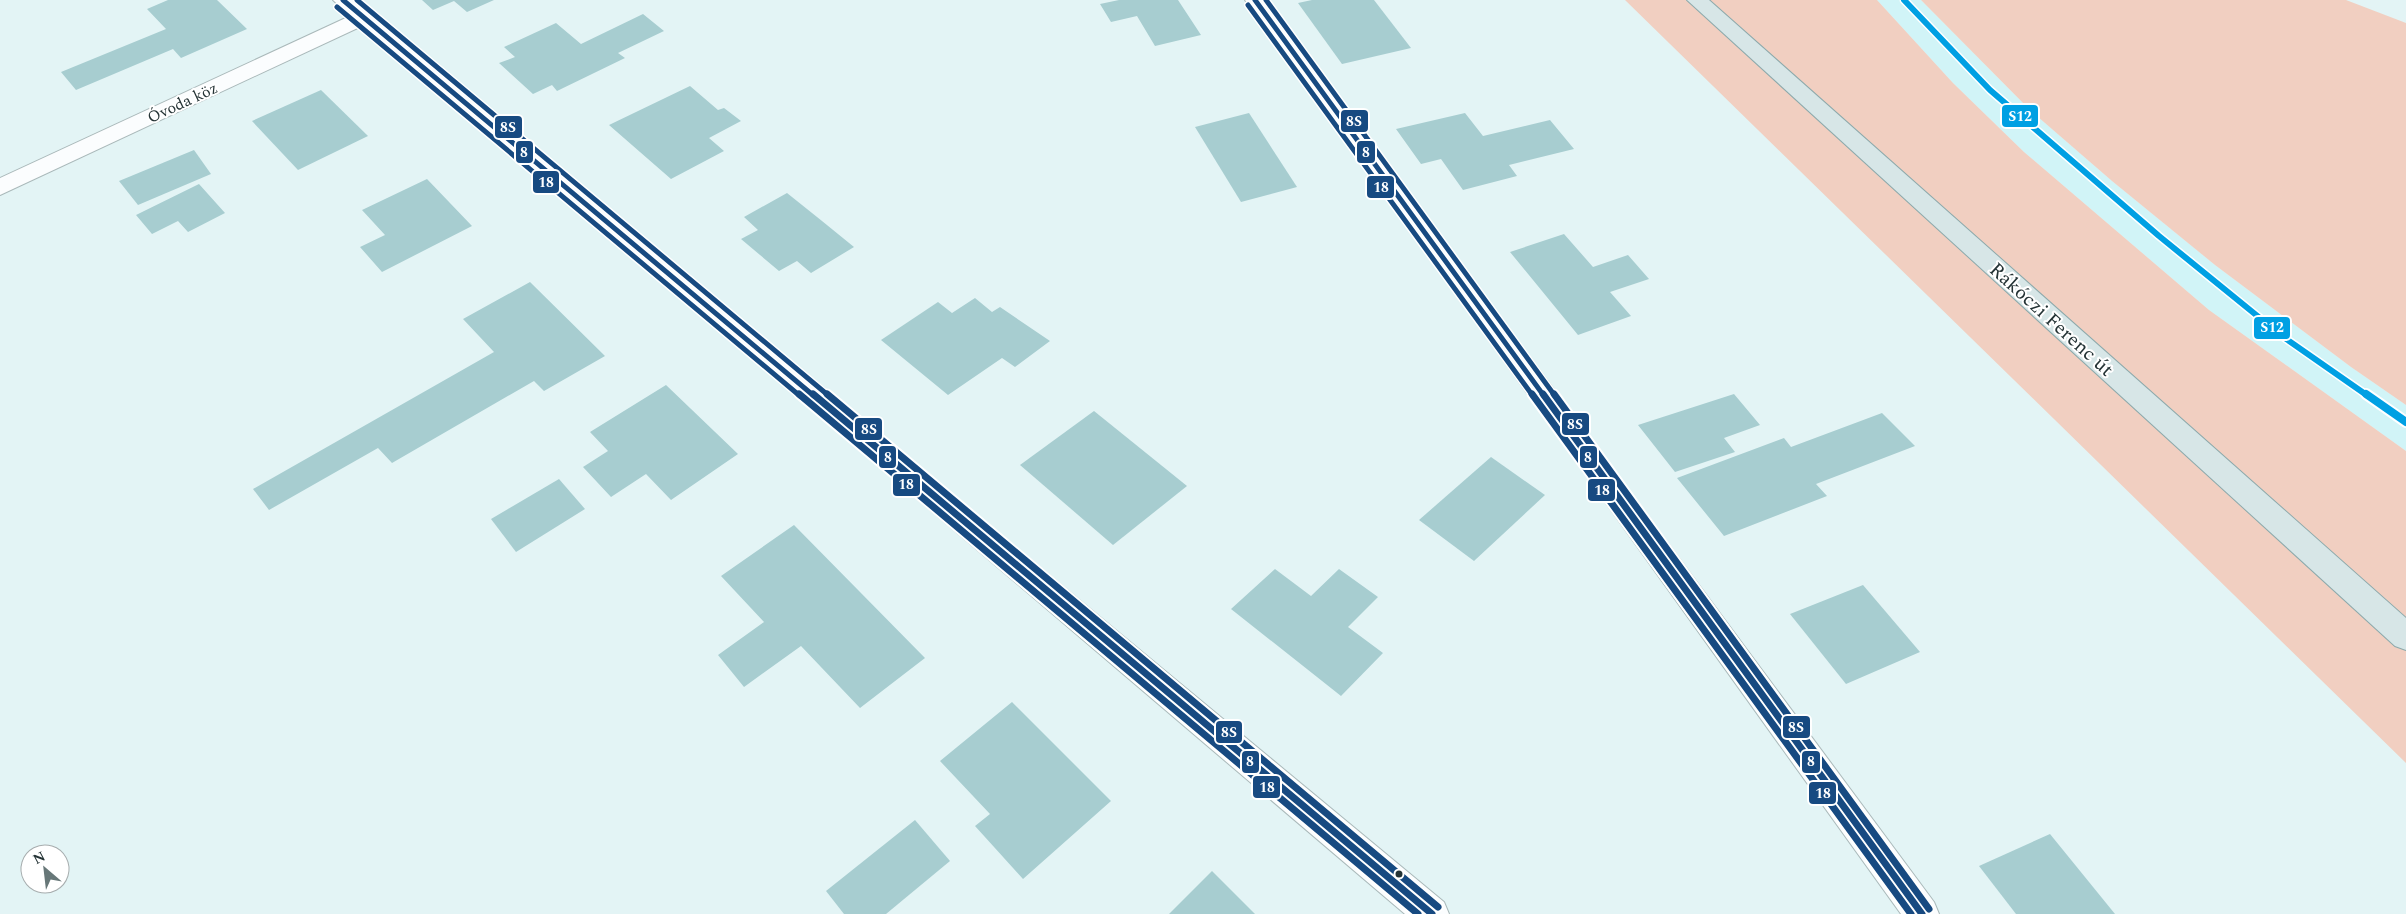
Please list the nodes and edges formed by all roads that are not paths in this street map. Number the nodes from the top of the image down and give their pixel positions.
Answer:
1 (343, 0) edge
2 (1255, 0) edge
3 (1698, 0) edge
4 (364, 18) junction
5 (0, 187) edge
6 (2406, 637) edge
7 (1432, 914) edge
8 (1922, 914) edge

1 - 4 street
2 - 8 street
3 - 6 main road, Rákóczi Ferenc út
4 - 5 street, Óvoda köz
4 - 7 street

